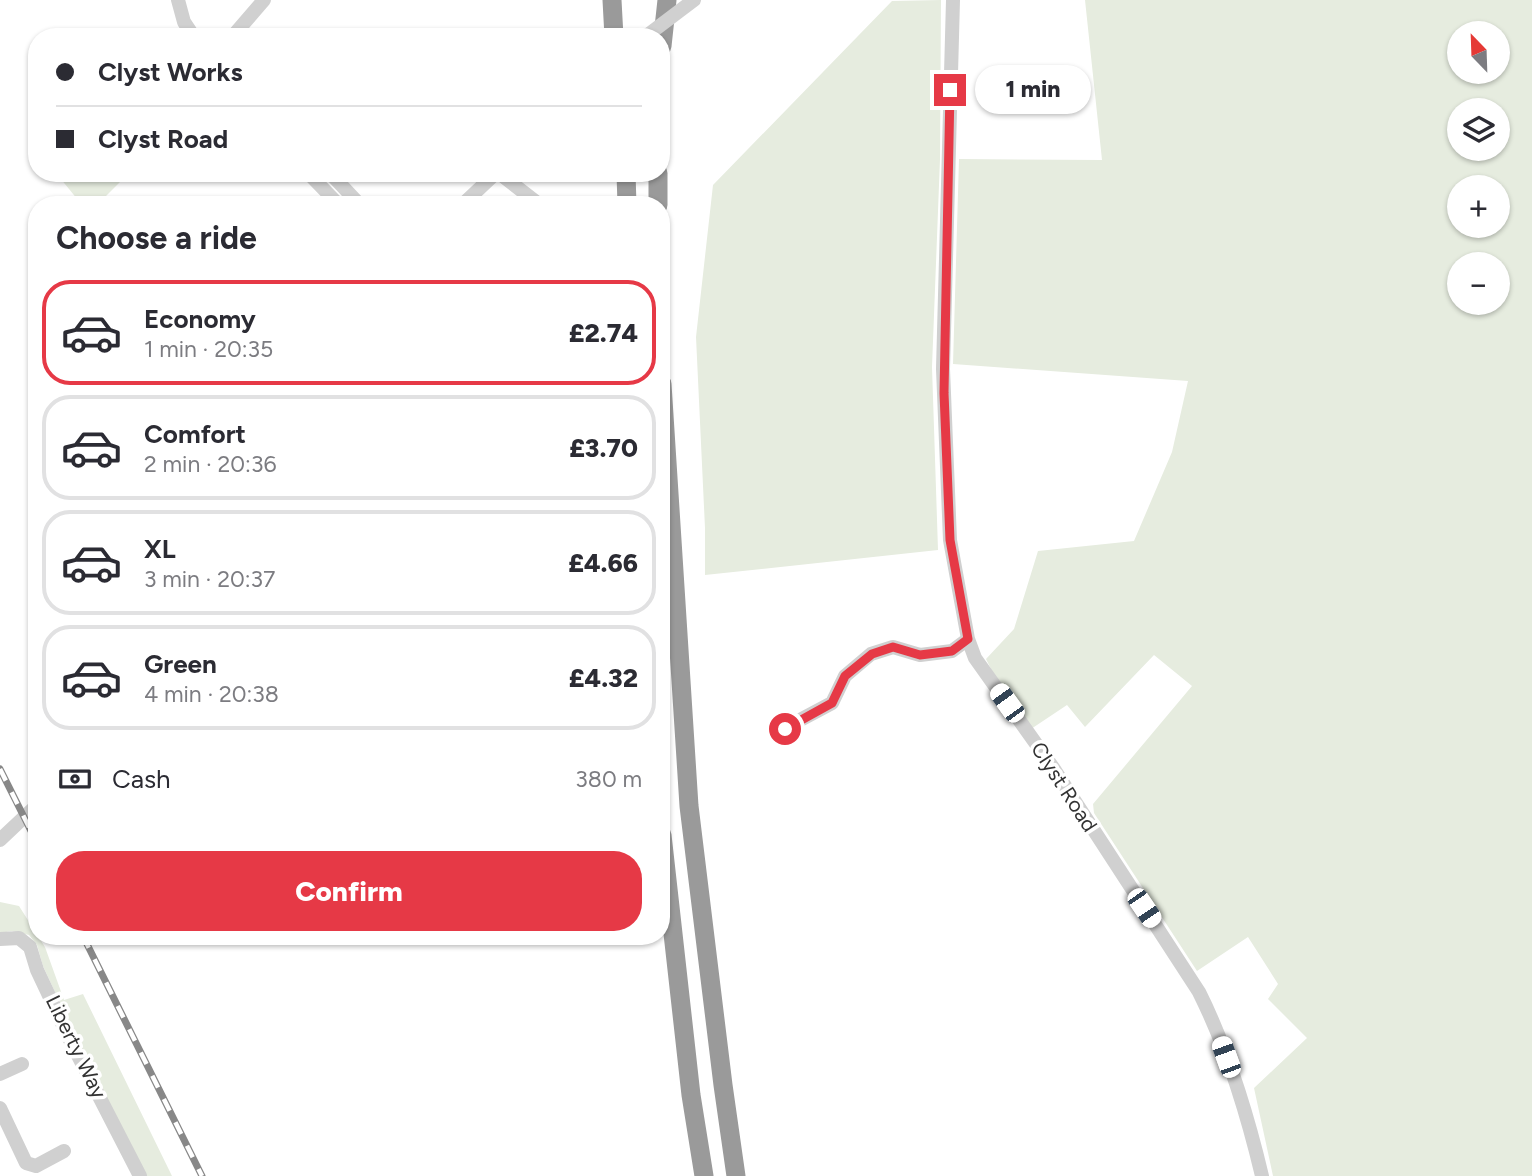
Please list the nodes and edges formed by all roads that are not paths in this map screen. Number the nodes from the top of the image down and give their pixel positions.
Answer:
1 (178, 0) edge
2 (264, 0) edge
3 (612, 0) edge
4 (625, 0) edge
5 (658, 0) edge
6 (667, 0) edge
7 (694, 0) edge
8 (953, 0) edge
9 (188, 28) edge
10 (240, 28) edge
11 (614, 28) edge
12 (625, 28) edge
13 (657, 28) edge
14 (658, 28) edge
15 (664, 28) edge
16 (317, 182) edge
17 (338, 182) edge
18 (486, 182) edge
19 (510, 182) edge
20 (330, 196) edge
21 (352, 196) edge
22 (472, 196) edge
23 (528, 196) edge
24 (670, 509) edge
25 (968, 639) junction
26 (785, 729) dead end
27 (28, 813) edge
28 (0, 838) edge
29 (670, 907) edge
30 (0, 939) edge
31 (22, 1063) dead end
32 (0, 1074) edge
33 (0, 1108) edge
34 (5, 1132) edge
35 (64, 1151) dead end
36 (140, 1176) edge
37 (704, 1176) edge
38 (736, 1176) edge
39 (1262, 1176) edge

1 - 9 street
2 - 10 street
3 - 11 highway
4 - 12 highway
5 - 14 highway
6 - 15 highway
7 - 13 street, bridge
8 - 25 street, Clyst Road
16 - 20 street
17 - 21 street
18 - 22 street
19 - 23 street
24 - 38 highway
25 - 26 street
25 - 39 street, Clyst Road
27 - 28 street
29 - 37 highway
30 - 36 street, Liberty Way
31 - 32 street
33 - 34 street
34 - 35 street

